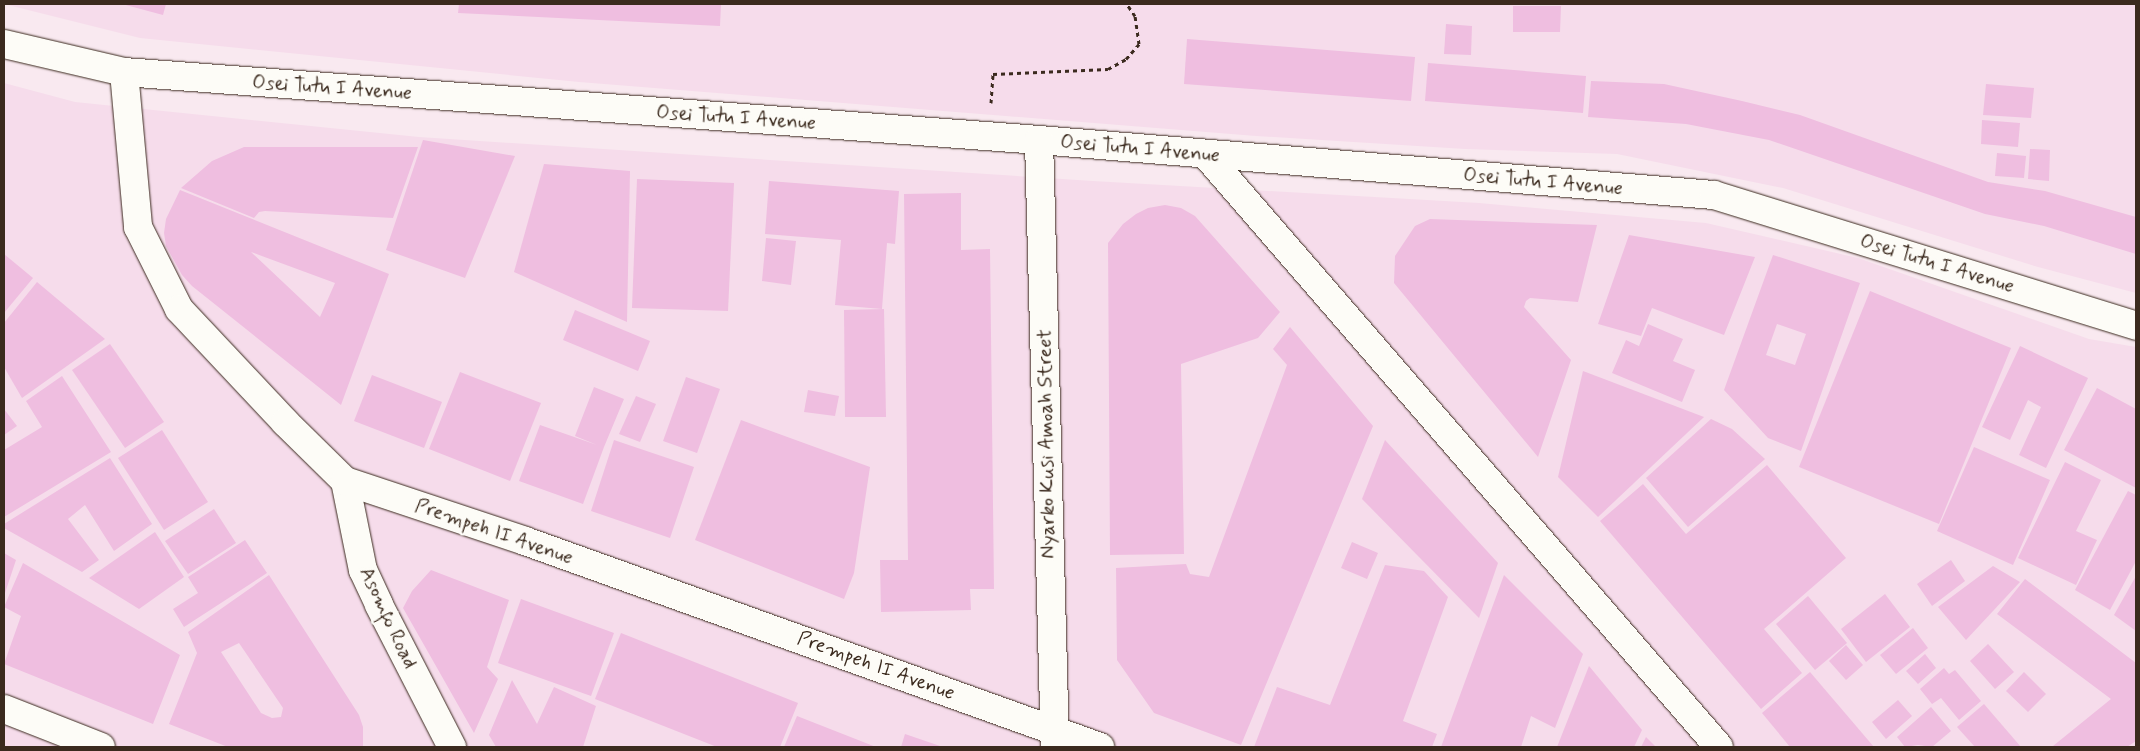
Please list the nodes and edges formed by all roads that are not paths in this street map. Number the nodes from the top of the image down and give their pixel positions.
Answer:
1 (4, 44) edge
2 (124, 72) junction
3 (1039, 140) junction
4 (1206, 155) junction
5 (2136, 326) edge
6 (345, 481) junction
7 (4, 709) edge
8 (1054, 738) edge
9 (444, 742) edge
10 (101, 747) edge
11 (1100, 747) edge
12 (1719, 747) edge

1 - 2 street, Osei Tutu I Avenue
2 - 3 street, Osei Tutu I Avenue
2 - 6 street, Prempeh II Avenue
3 - 4 street, Osei Tutu I Avenue
3 - 8 street, Nyarko Kusi Amoah Street
4 - 5 street, Osei Tutu I Avenue
4 - 12 street
6 - 8 street, Prempeh II Avenue
6 - 9 street, Asomfo Road
7 - 10 street
8 - 11 street, Prempeh II Avenue

